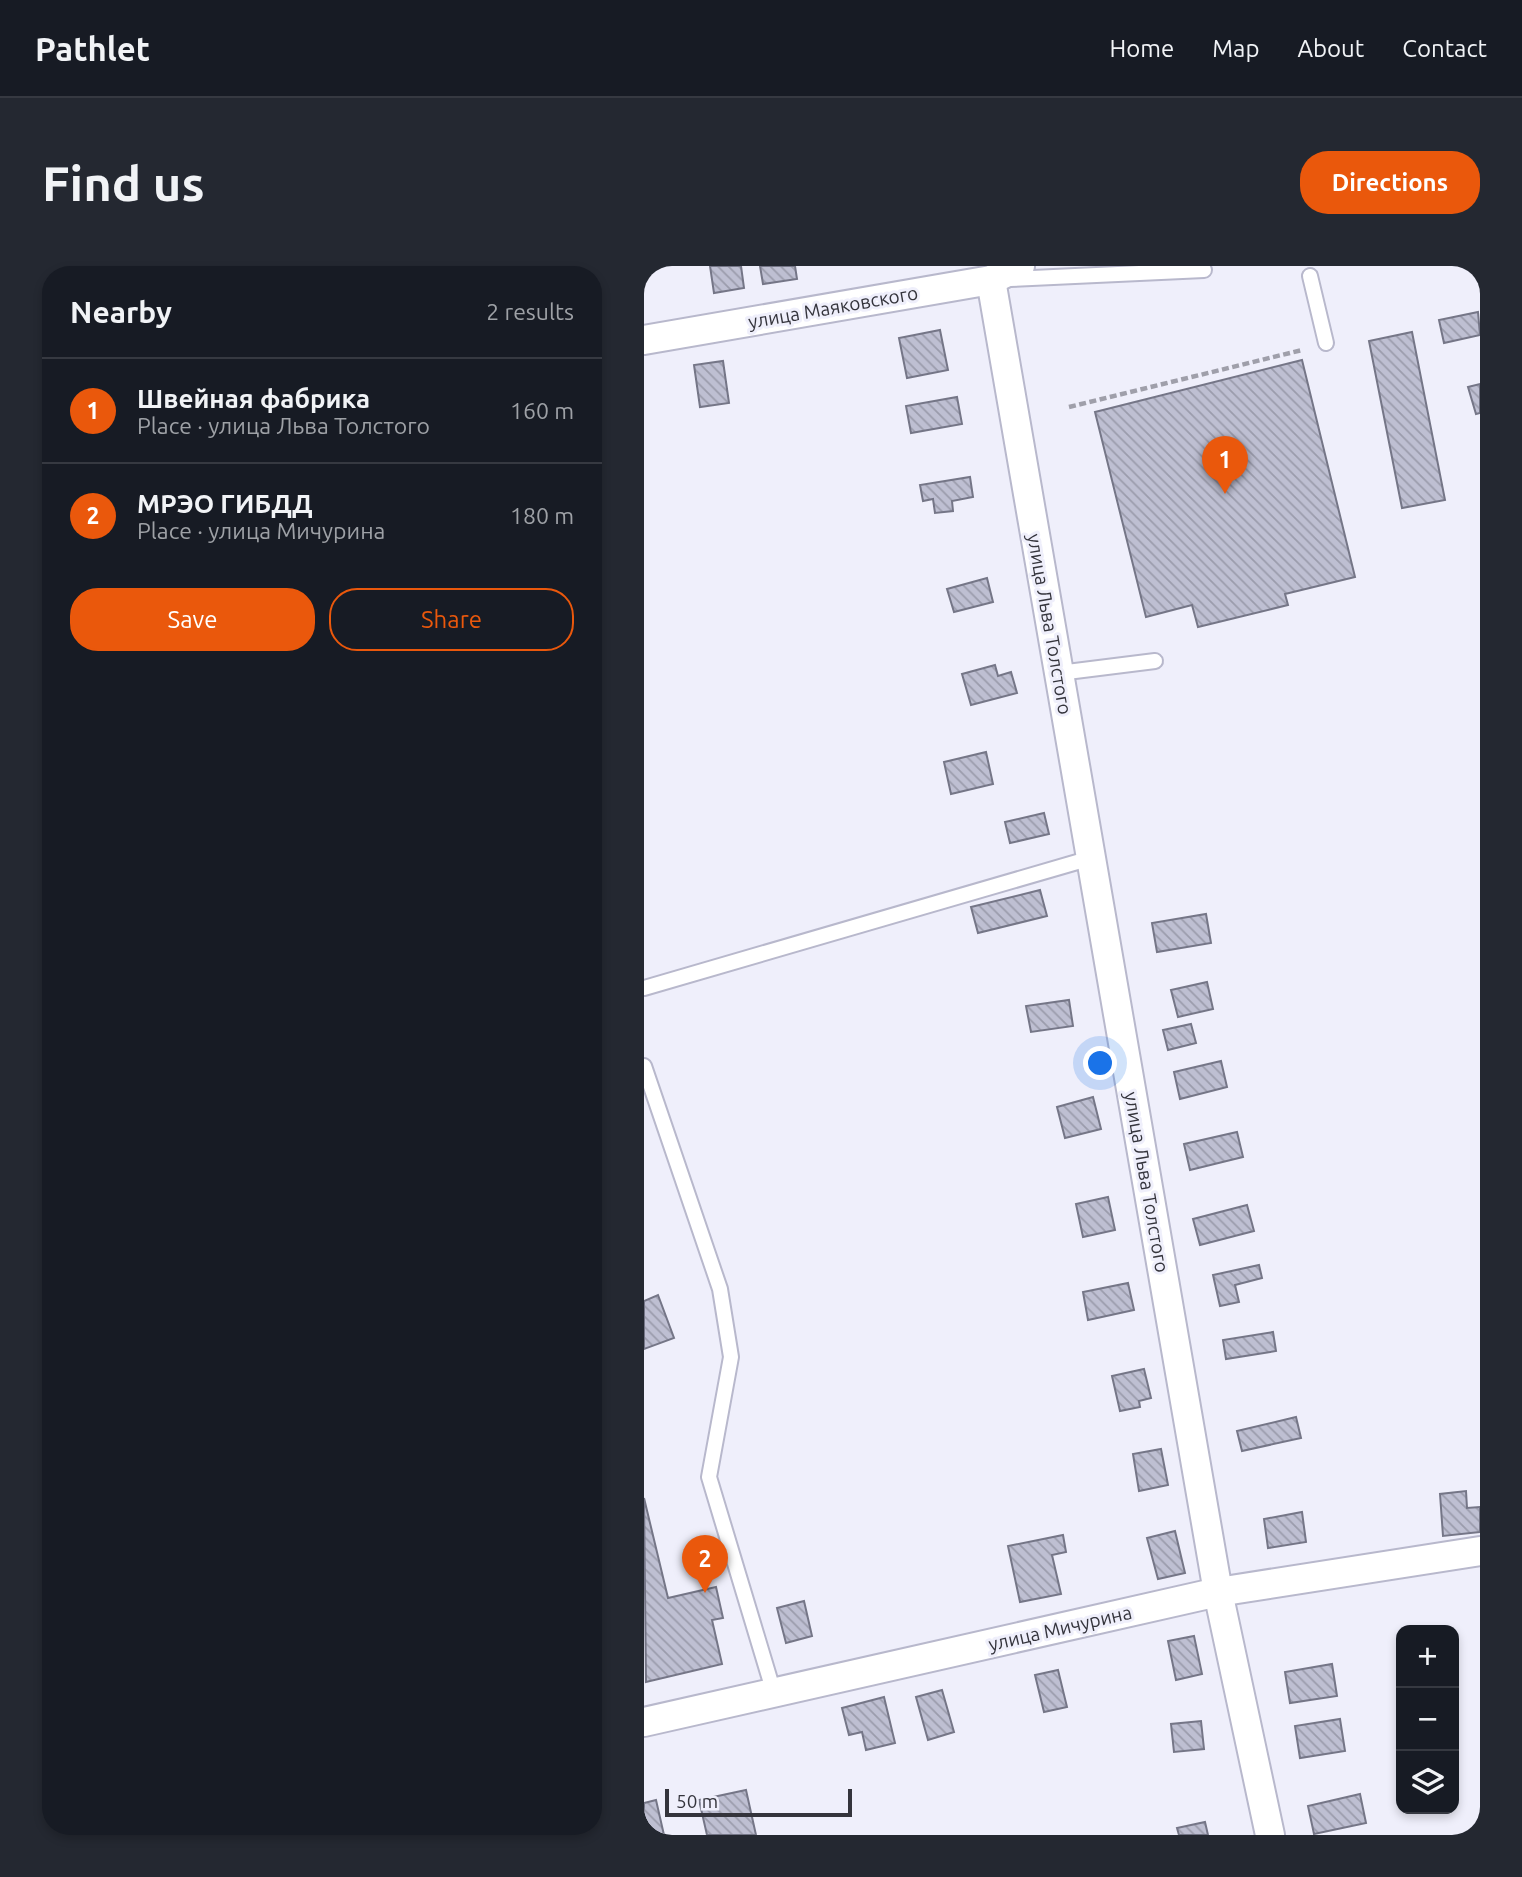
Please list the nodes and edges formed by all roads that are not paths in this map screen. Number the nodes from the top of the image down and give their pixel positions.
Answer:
1 (1020, 266) edge
2 (1204, 270) dead end
3 (989, 273) edge
4 (1310, 276) dead end
5 (644, 340) edge
6 (1326, 343) dead end
7 (1155, 662) dead end
8 (1059, 673) junction
9 (1091, 858) junction
10 (644, 988) edge
11 (644, 1066) edge
12 (1480, 1551) edge
13 (1218, 1592) junction
14 (774, 1693) junction
15 (644, 1722) edge
16 (1270, 1835) edge

1 - 3 street, улица Маяковского
2 - 3 lane
3 - 5 street, улица Маяковского
3 - 8 street, улица Льва Толстого
4 - 6 lane
7 - 8 lane
8 - 9 street, улица Льва Толстого
9 - 10 lane
9 - 13 street, улица Льва Толстого
11 - 14 lane
12 - 13 street, улица Мичурина
13 - 14 street, улица Мичурина
13 - 16 street, улица Льва Толстого
14 - 15 street, улица Мичурина

